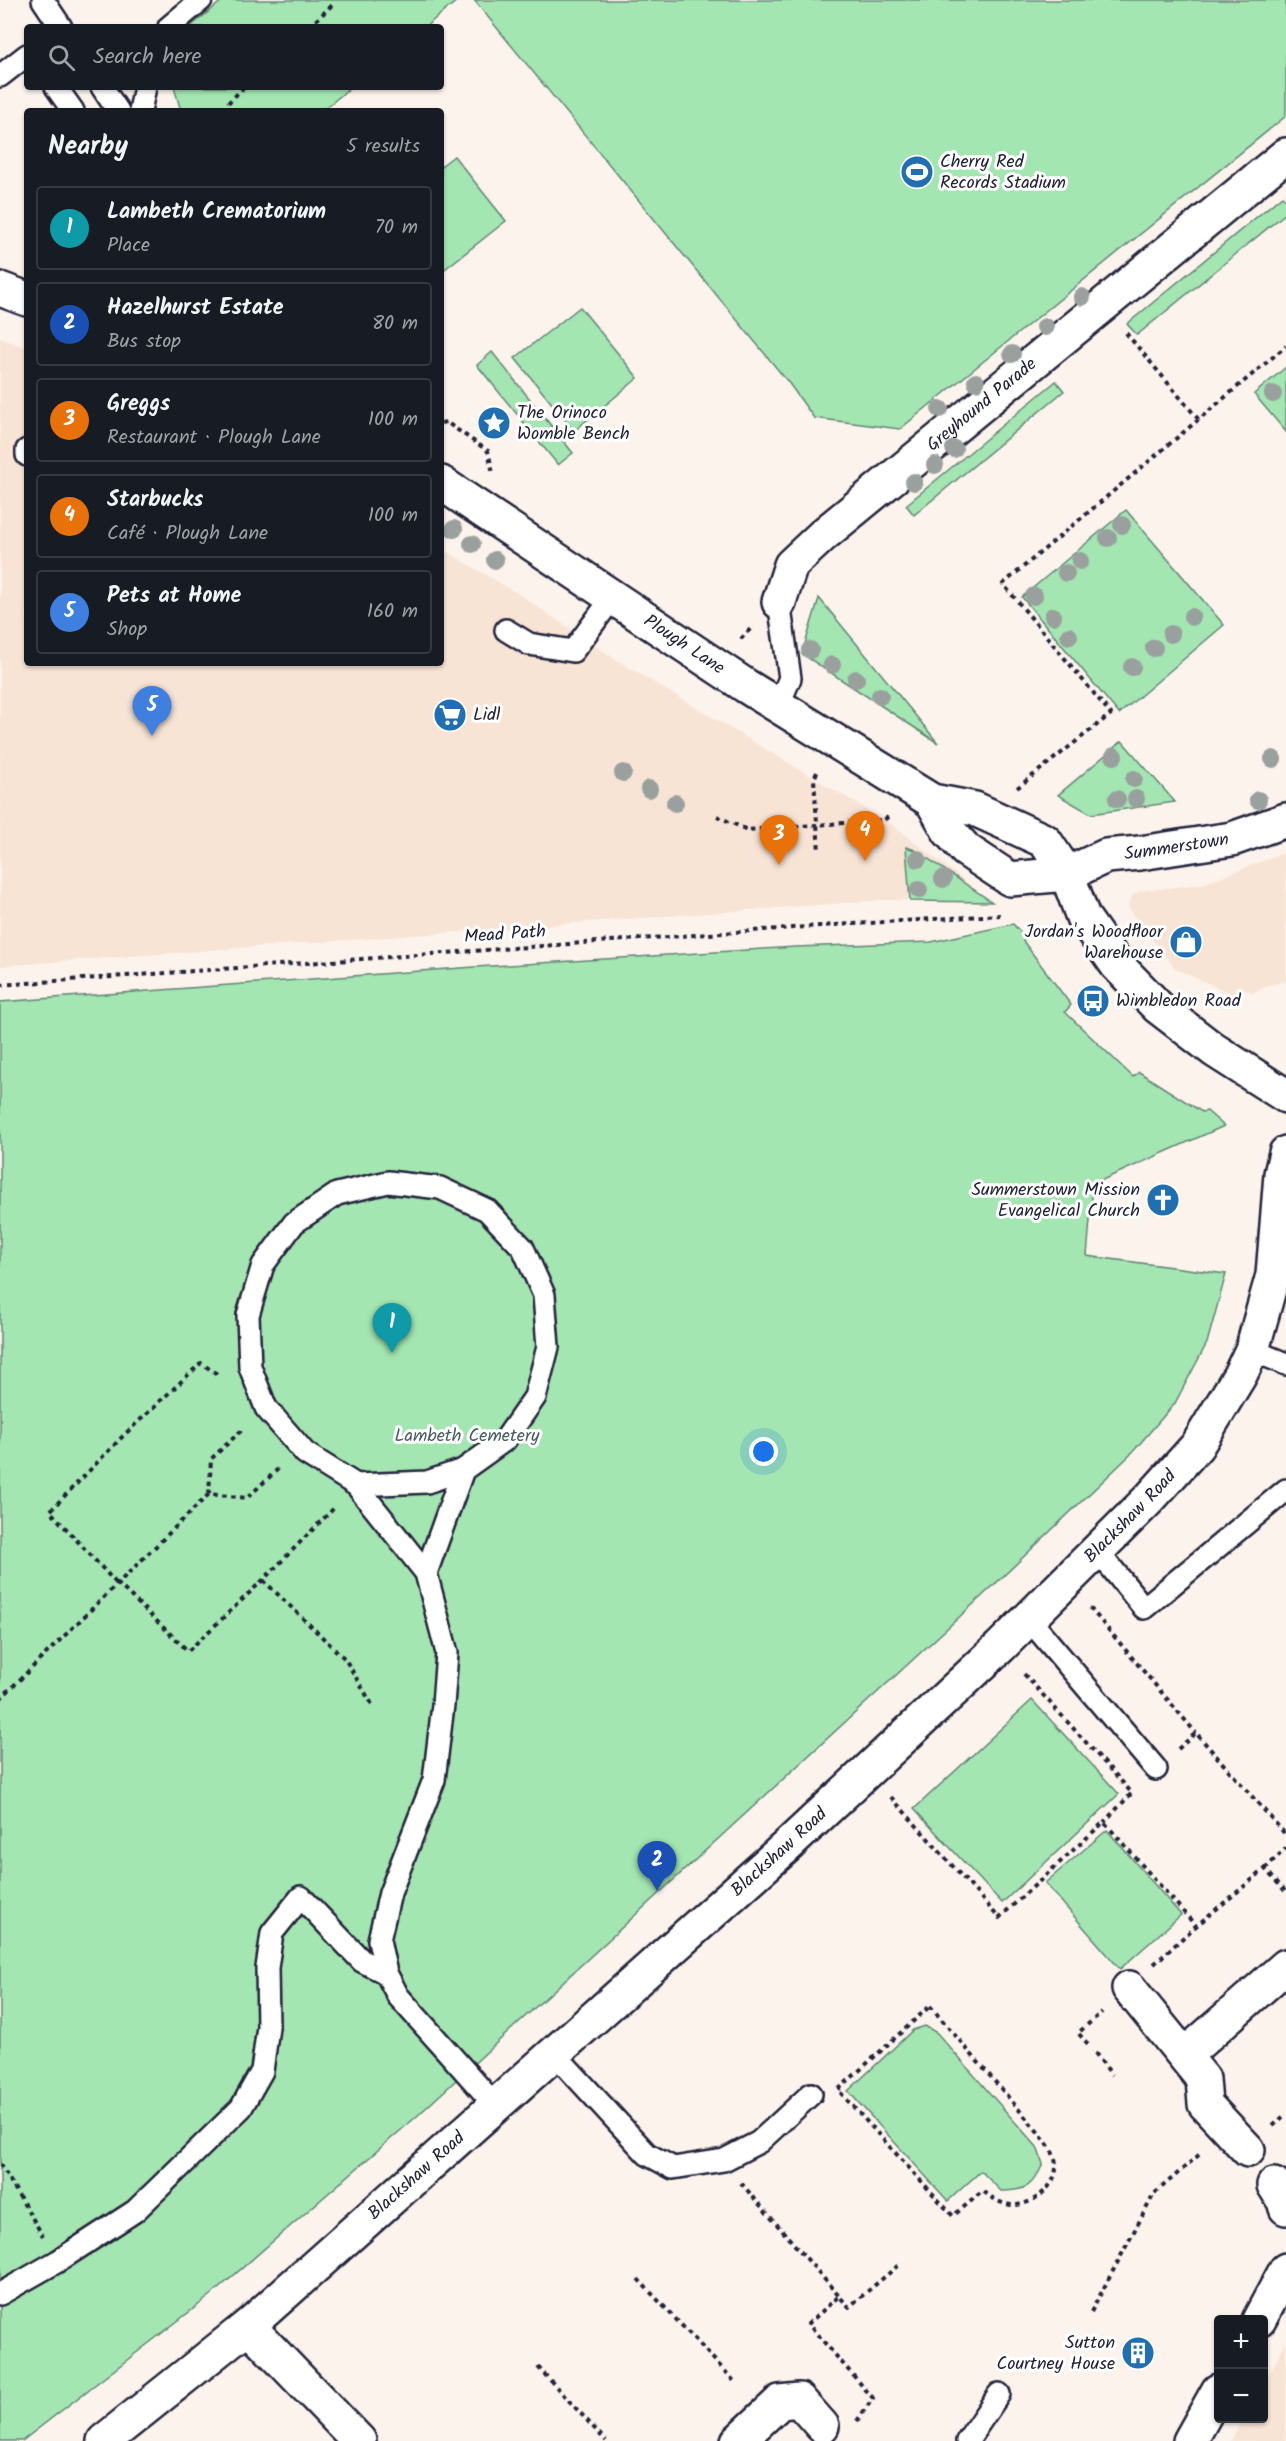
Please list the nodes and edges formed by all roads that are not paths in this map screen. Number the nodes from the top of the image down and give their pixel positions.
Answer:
1 (43, 0) edge
2 (201, 0) edge
3 (59, 24) edge
4 (173, 24) edge
5 (24, 57) edge
6 (0, 76) edge
7 (58, 90) edge
8 (104, 90) edge
9 (144, 90) edge
10 (71, 108) edge
11 (116, 108) edge
12 (141, 108) edge
13 (1286, 155) edge
14 (0, 289) edge
15 (24, 298) edge
16 (444, 485) edge
17 (613, 597) junction
18 (779, 602) joint
19 (506, 630) dead end
20 (778, 706) junction
21 (932, 801) junction
22 (1286, 820) edge
23 (1067, 874) junction
24 (1286, 1096) edge
25 (1286, 1153) edge
26 (1252, 1350) junction
27 (1286, 1364) edge
28 (463, 1470) junction
29 (356, 1485) junction
30 (1286, 1490) edge
31 (1097, 1550) junction
32 (426, 1574) junction
33 (1028, 1617) junction
34 (1156, 1769) road end
35 (1286, 1966) edge
36 (386, 1973) junction
37 (1129, 1988) road end
38 (554, 2053) junction
39 (1185, 2055) junction
40 (811, 2094) dead end
41 (495, 2105) junction
42 (1248, 2150) dead end
43 (1286, 2272) edge
44 (0, 2294) edge
45 (1261, 2315) edge
46 (248, 2326) junction
47 (999, 2394) dead end
48 (1214, 2398) edge
49 (822, 2426) dead end
50 (104, 2441) edge
51 (359, 2441) edge
52 (738, 2441) edge
53 (967, 2441) edge
54 (1190, 2441) edge

1 - 3 lane
2 - 4 lane
5 - 6 lane
7 - 10 lane
8 - 11 lane
9 - 12 lane
13 - 18 street, Greyhound Parade
14 - 15 street
16 - 17 street, Plough Lane
17 - 19 lane
17 - 20 street, Plough Lane
18 - 20 lane, Greyhound Parade
20 - 21 street, Plough Lane
21 - 23 street, Plough Lane
21 - 23 street, Plough Lane
22 - 23 street, Summerstown
23 - 24 street
25 - 26 street, Blackshaw Road
26 - 27 lane
26 - 31 street, Blackshaw Road
28 - 29 lane
28 - 29 lane
28 - 32 lane
29 - 32 lane
30 - 31 lane
31 - 33 street, Blackshaw Road
32 - 36 lane
33 - 34 lane
33 - 38 street, Blackshaw Road
35 - 39 street
36 - 41 lane
36 - 44 lane
37 - 39 street
38 - 40 lane
38 - 41 street, Blackshaw Road
39 - 42 street
41 - 46 street, Blackshaw Road
43 - 45 street
46 - 50 street, Blackshaw Road
46 - 51 street
47 - 53 lane
48 - 54 street
49 - 52 street

